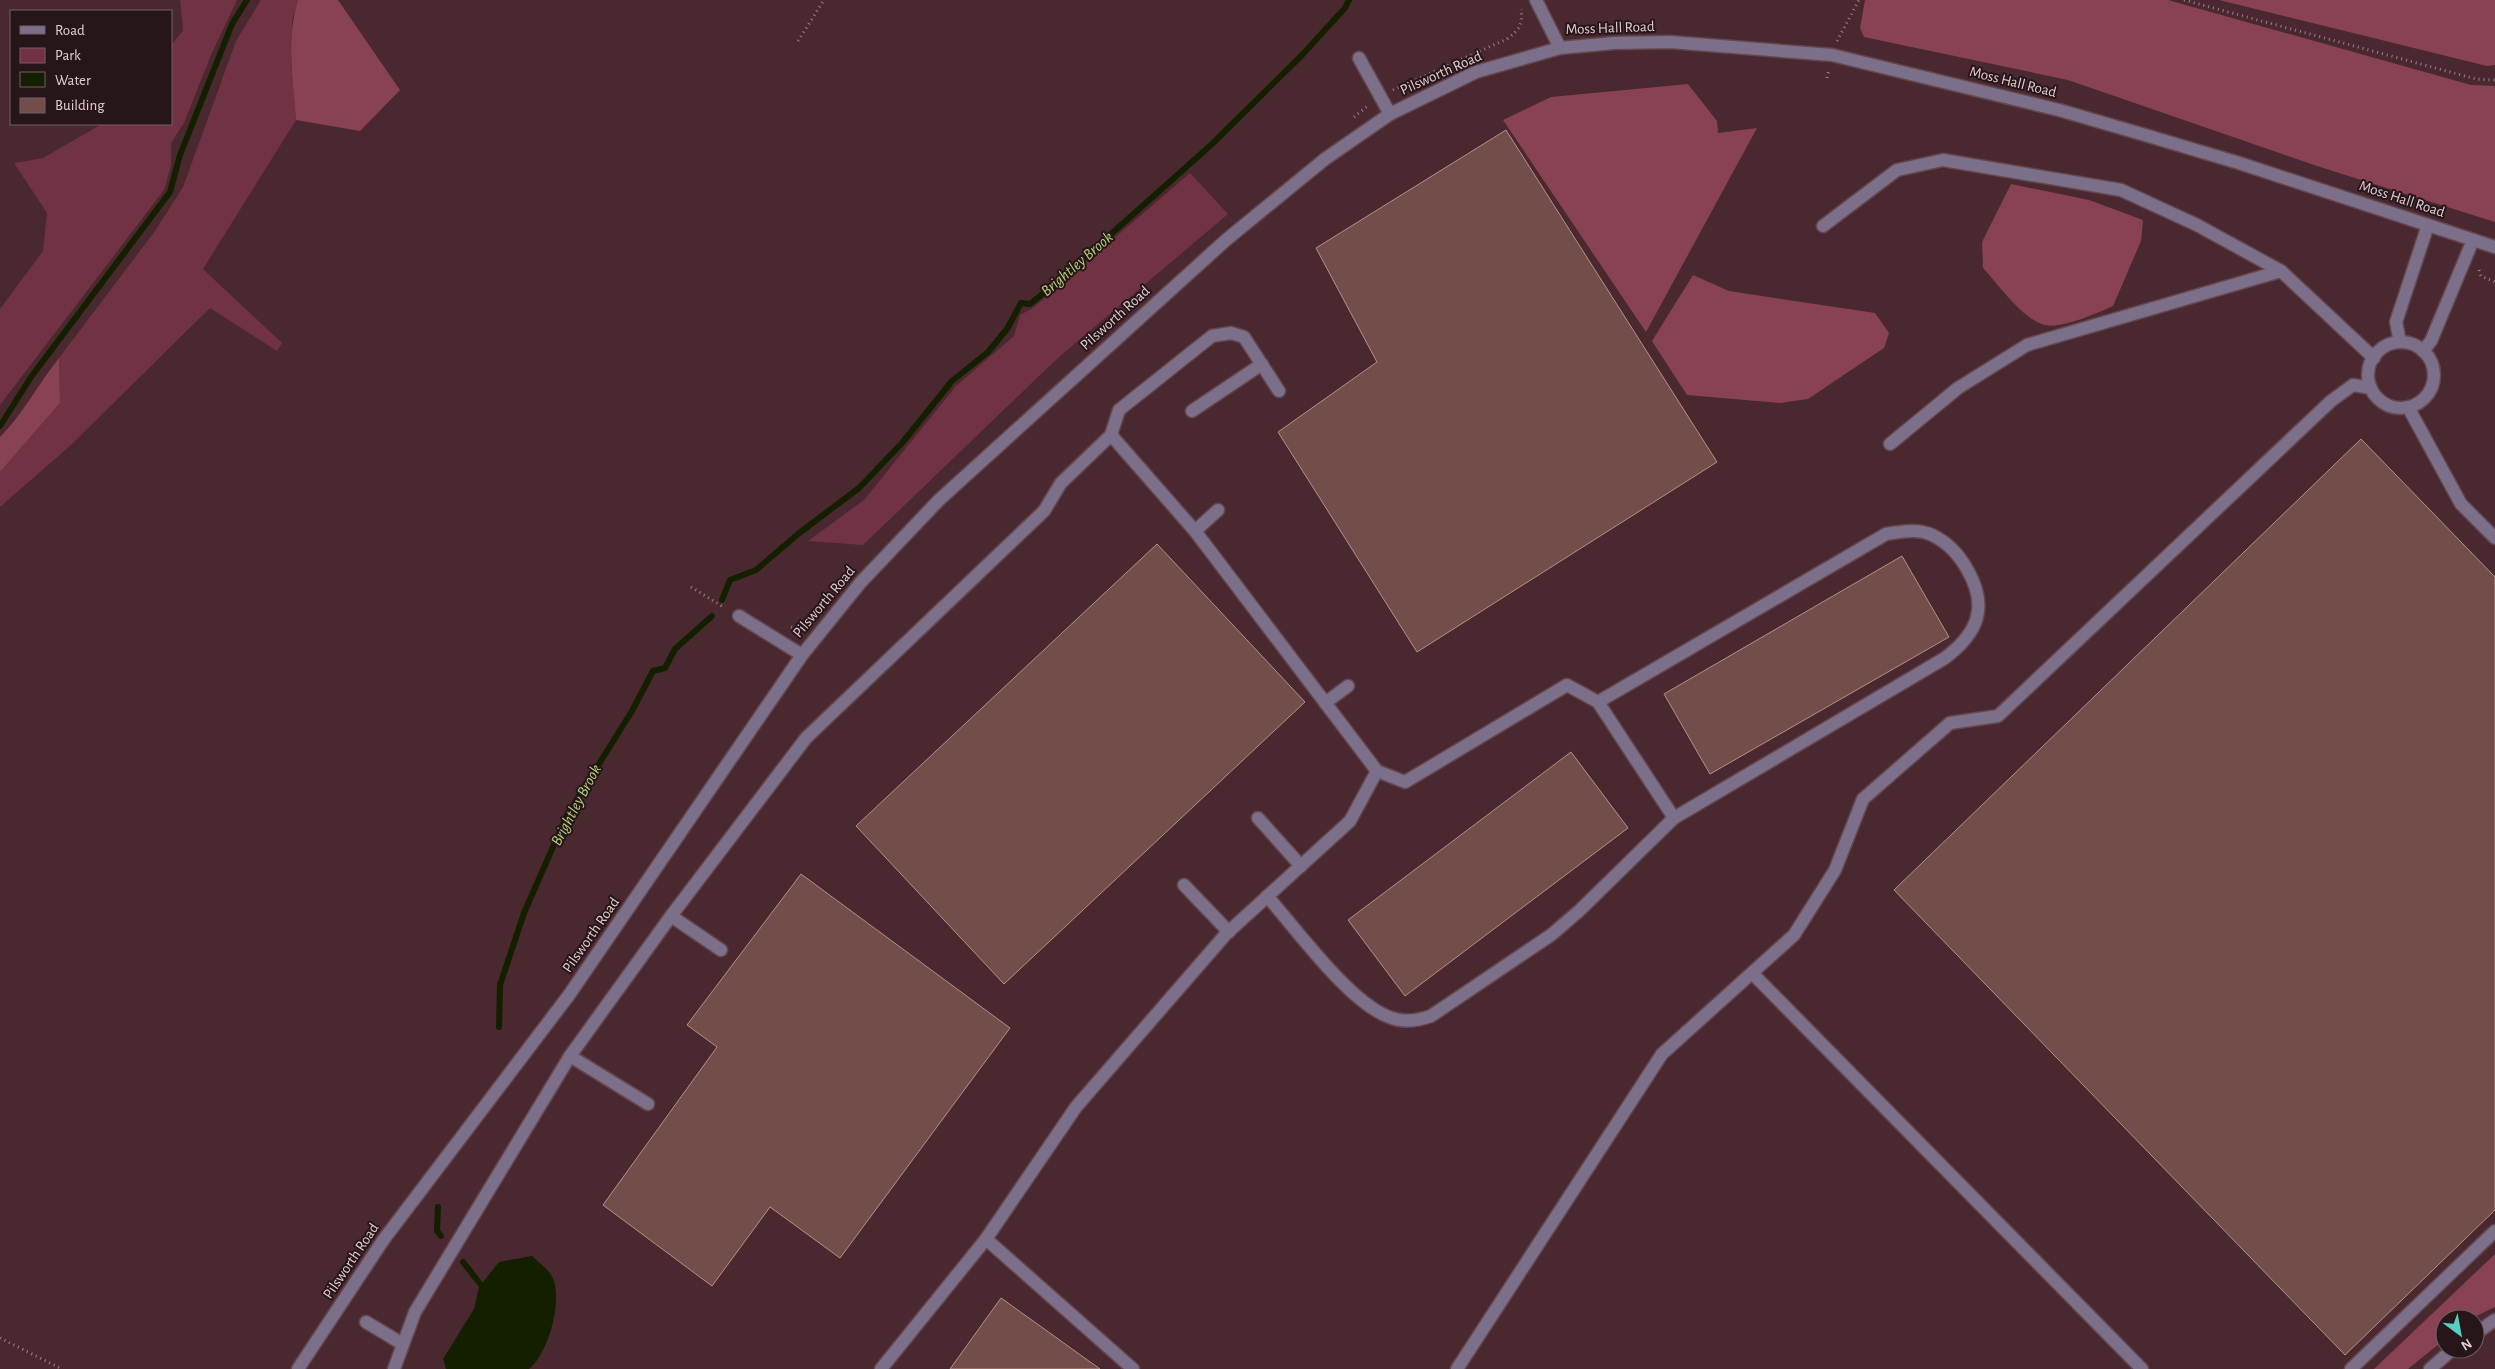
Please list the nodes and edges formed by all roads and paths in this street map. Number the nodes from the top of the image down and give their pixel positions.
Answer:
1 (824, 0) edge
2 (1536, 0) edge
3 (1859, 0) edge
4 (2184, 0) edge
5 (798, 41) dead end
6 (1560, 48) junction
7 (1832, 55) junction
8 (1359, 58) dead end
9 (1827, 78) dead end
10 (2495, 80) edge
11 (1380, 96) junction
12 (1390, 114) junction
13 (1351, 119) dead end
14 (2428, 225) junction
15 (1823, 226) dead end
16 (2473, 240) junction
17 (2495, 248) edge
18 (2281, 271) junction
19 (2400, 342) junction
20 (2423, 351) junction
21 (2374, 358) junction
22 (1262, 364) junction
23 (2372, 388) junction
24 (1279, 391) dead end
25 (2408, 407) junction
26 (1192, 411) dead end
27 (1111, 435) junction
28 (1890, 444) dead end
29 (1218, 510) dead end
30 (1195, 531) junction
31 (2495, 538) edge
32 (691, 587) dead end
33 (739, 616) joint
34 (809, 622) dead end
35 (781, 641) junction
36 (802, 655) junction
37 (1348, 686) dead end
38 (1598, 702) junction
39 (1324, 703) junction
40 (1377, 771) junction
41 (1258, 818) dead end
42 (1674, 818) junction
43 (1301, 866) junction
44 (1184, 885) dead end
45 (1267, 896) junction
46 (671, 916) junction
47 (1229, 932) junction
48 (721, 950) dead end
49 (1752, 973) junction
50 (570, 1056) junction
51 (648, 1104) dead end
52 (2495, 1231) edge
53 (986, 1239) junction
54 (366, 1322) dead end
55 (0, 1338) edge
56 (401, 1343) junction
57 (2442, 1359) edge
58 (62, 1369) edge
59 (298, 1369) edge
60 (394, 1369) edge
61 (882, 1369) edge
62 (1132, 1369) edge
63 (1457, 1369) edge
64 (2142, 1369) edge
65 (2351, 1369) edge
66 (2430, 1369) edge

1 - 5 path
2 - 6 street, Moss Hall Road
2 - 11 path
3 - 7 path
4 - 10 path
6 - 7 street, Moss Hall Road
6 - 12 street, Pilsworth Road
7 - 9 path
7 - 14 street, Moss Hall Road
8 - 11 street
11 - 12 street
11 - 13 path
12 - 36 street, Pilsworth Road
14 - 16 street, Moss Hall Road
14 - 19 street
15 - 18 street
16 - 17 street, Moss Hall Road
16 - 20 street
18 - 21 street
18 - 28 street
19 - 20 street
19 - 21 street
20 - 25 street
21 - 23 street
22 - 24 street
22 - 26 street
22 - 27 street
23 - 25 street
23 - 49 street
25 - 31 street
27 - 30 street
27 - 46 street
29 - 30 street
30 - 39 street
32 - 33 path
33 - 35 street
34 - 35 path
35 - 36 street
36 - 59 street, Pilsworth Road
37 - 39 street
38 - 40 street
38 - 42 street
38 - 42 street
39 - 40 street
40 - 43 street
41 - 43 street
42 - 45 street
43 - 45 street
44 - 47 street
45 - 47 street
46 - 48 street
46 - 50 street
47 - 53 street
49 - 63 street
49 - 64 street
50 - 51 street
50 - 56 street
52 - 65 street
53 - 61 street
53 - 62 street
54 - 56 street
55 - 58 path
56 - 60 street
57 - 66 street

